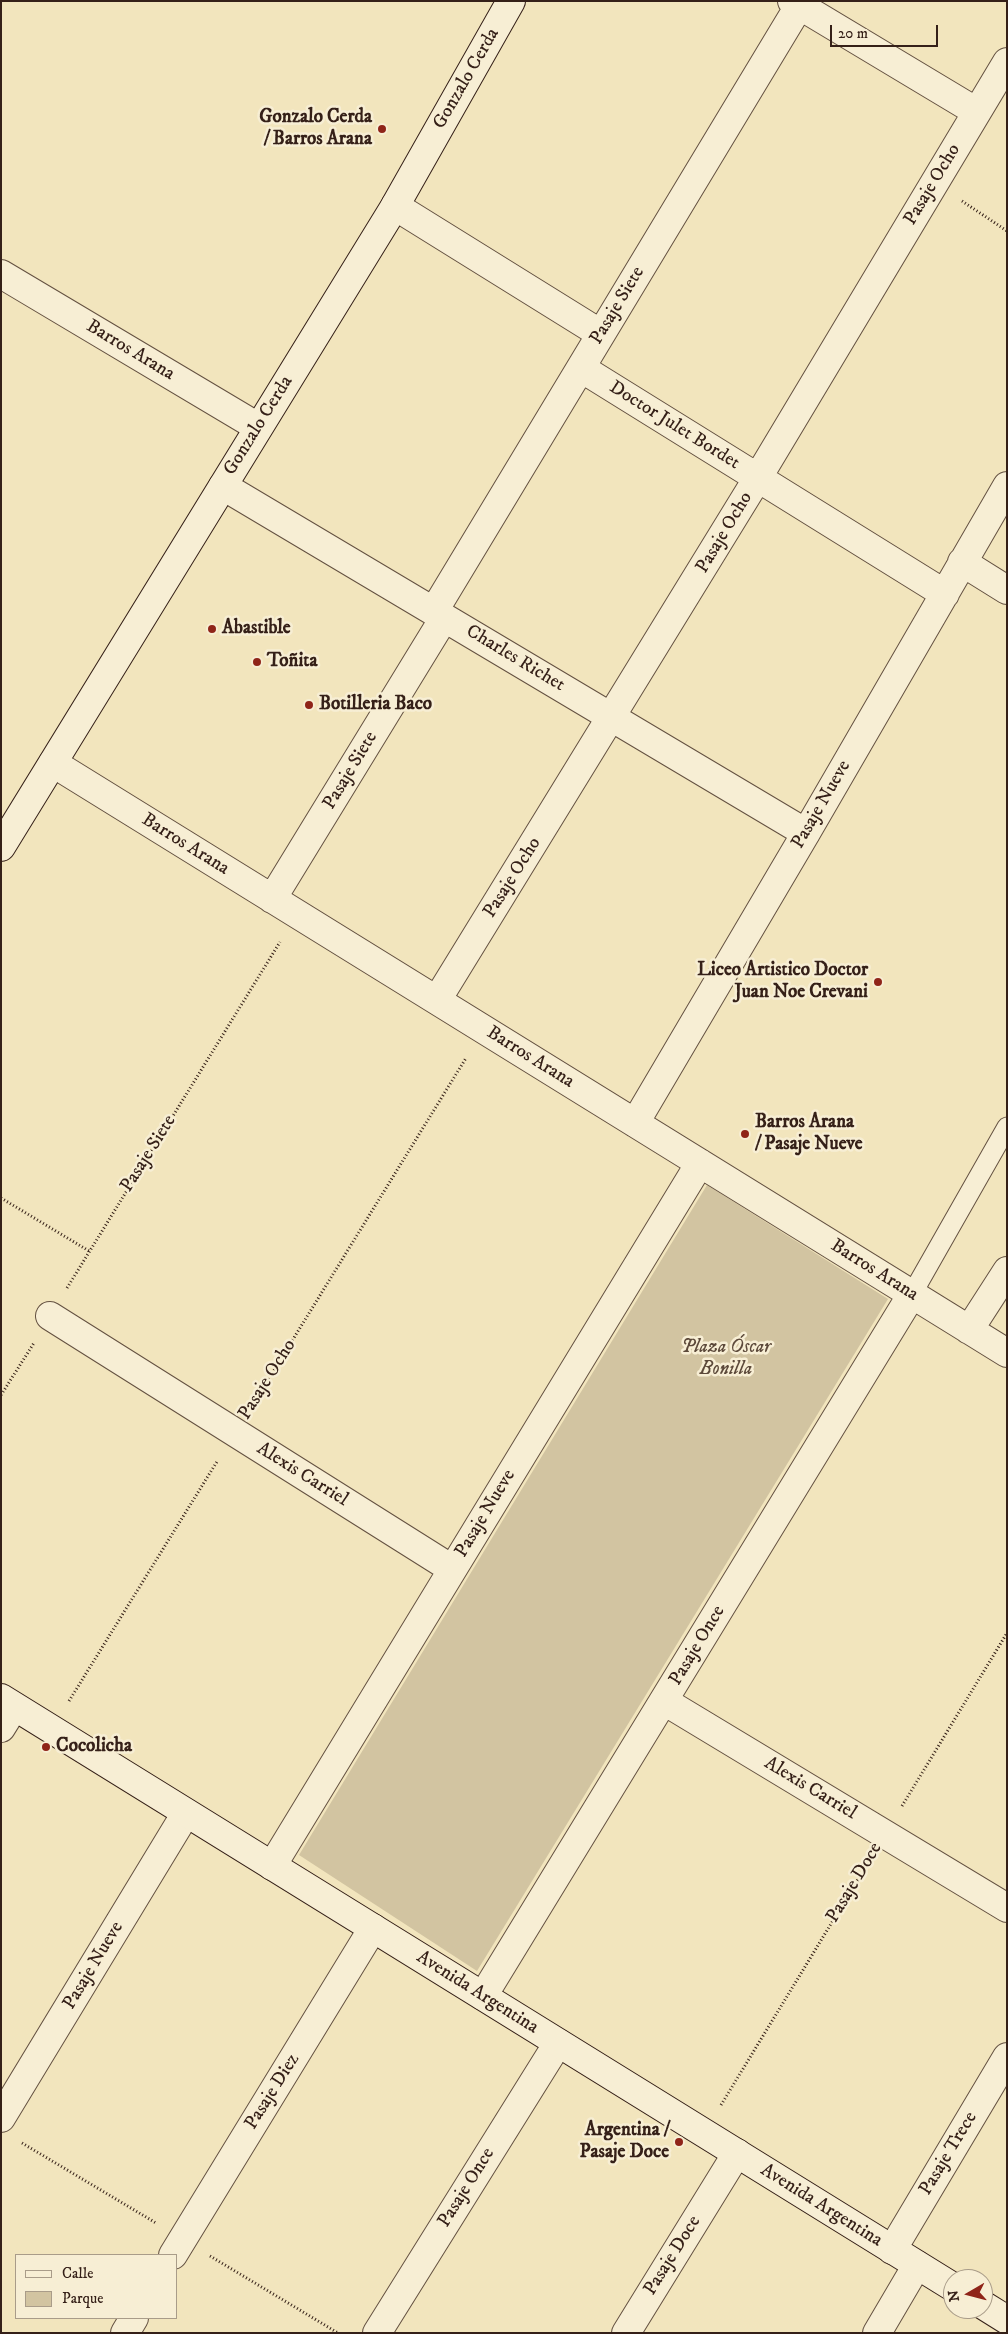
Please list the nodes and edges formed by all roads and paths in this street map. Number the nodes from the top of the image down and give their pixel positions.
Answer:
1 (511, 1) edge
2 (798, 3) edge
3 (1007, 62) edge
4 (977, 112) junction
5 (935, 182) junction
6 (395, 206) junction
7 (1007, 231) edge
8 (5, 285) edge
9 (602, 334) junction
10 (581, 368) junction
11 (258, 428) junction
12 (757, 479) junction
13 (223, 486) junction
14 (1007, 486) edge
15 (962, 562) junction
16 (1007, 590) edge
17 (945, 594) junction
18 (439, 614) junction
19 (612, 717) junction
20 (53, 763) junction
21 (806, 833) junction
22 (1, 847) edge
23 (272, 899) junction
24 (297, 914) junction
25 (437, 1000) junction
26 (484, 1030) junction
27 (635, 1123) junction
28 (1007, 1127) edge
29 (700, 1163) junction
30 (1, 1198) edge
31 (89, 1252) junction
32 (1007, 1271) edge
33 (912, 1294) junction
34 (50, 1316) junction
35 (969, 1330) junction
36 (1007, 1353) edge
37 (1, 1395) edge
38 (235, 1433) junction
39 (452, 1569) junction
40 (1007, 1634) edge
41 (664, 1700) junction
42 (6, 1711) edge
43 (52, 1730) junction
44 (186, 1813) junction
45 (885, 1834) junction
46 (272, 1866) junction
47 (1007, 1908) edge
48 (373, 1928) junction
49 (483, 1996) junction
50 (558, 2043) junction
51 (1007, 2058) edge
52 (1, 2118) edge
53 (704, 2133) junction
54 (737, 2153) junction
55 (892, 2250) junction
56 (173, 2254) edge
57 (917, 2265) junction
58 (943, 2281) edge
59 (993, 2312) edge
60 (133, 2319) edge
61 (1007, 2320) edge
62 (125, 2333) edge
63 (377, 2333) edge
64 (626, 2333) edge
65 (877, 2333) edge

1 - 6 street, Gonzalo Cerda
2 - 4 street
2 - 9 street, Pasaje Siete
3 - 4 street, Pasaje Ocho
4 - 5 street, Pasaje Ocho
5 - 7 path
5 - 12 street, Pasaje Ocho
6 - 9 street
6 - 11 street, Gonzalo Cerda
8 - 11 street, Barros Arana
9 - 10 street, Pasaje Siete
10 - 12 street, Doctor Julet Bordet
10 - 18 street, Pasaje Siete
11 - 13 street, Gonzalo Cerda
12 - 17 street, Doctor Julet Bordet
12 - 19 street, Pasaje Ocho
13 - 18 street, Charles Richet
13 - 20 street, Gonzalo Cerda
14 - 15 street, Pasaje Nueve
15 - 16 street
15 - 17 street, Pasaje Nueve
17 - 21 street, Pasaje Nueve
18 - 19 street, Charles Richet
18 - 23 street, Pasaje Siete
19 - 21 street, Charles Richet
19 - 25 street, Pasaje Ocho
20 - 22 street, Gonzalo Cerda
20 - 23 street, Barros Arana
21 - 27 street, Pasaje Nueve
23 - 24 street, Barros Arana
24 - 25 street, Barros Arana
24 - 31 path, Pasaje Siete
25 - 26 street, Barros Arana
26 - 27 street, Barros Arana
26 - 38 path, Pasaje Ocho
27 - 29 street, Barros Arana
28 - 33 lane
29 - 33 street, Barros Arana
29 - 39 street, Pasaje Nueve
30 - 31 path
31 - 34 path, Pasaje Siete
32 - 35 street
33 - 35 street, Barros Arana
33 - 41 street, Pasaje Once
34 - 37 path, Pasaje Siete
34 - 38 street, Alexis Carriel
35 - 36 street, Barros Arana
38 - 39 street, Alexis Carriel
38 - 43 path, Pasaje Ocho
39 - 46 street, Pasaje Nueve
40 - 45 path, Pasaje Doce
41 - 45 street, Alexis Carriel
41 - 49 street, Pasaje Once
42 - 43 street, Avenida Argentina
43 - 44 street, Avenida Argentina
44 - 46 street, Avenida Argentina
44 - 52 street, Pasaje Nueve
45 - 47 street, Alexis Carriel
45 - 53 path, Pasaje Doce
46 - 48 street, Avenida Argentina
48 - 49 street, Avenida Argentina
48 - 56 street, Pasaje Diez
49 - 50 street, Avenida Argentina
50 - 53 street, Avenida Argentina
50 - 63 street, Pasaje Once
51 - 55 street, Pasaje Trece
53 - 54 street, Avenida Argentina
54 - 55 street, Avenida Argentina
54 - 64 street, Pasaje Doce
55 - 57 street, Avenida Argentina
57 - 58 street, Avenida Argentina
57 - 65 street
59 - 61 street
60 - 62 street

